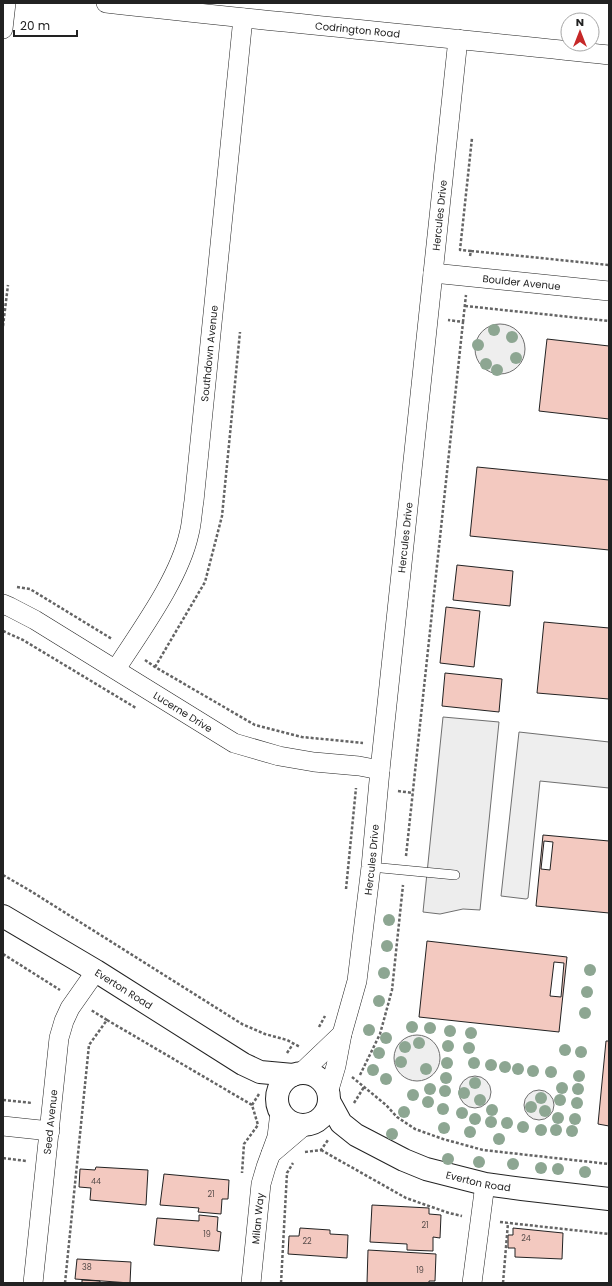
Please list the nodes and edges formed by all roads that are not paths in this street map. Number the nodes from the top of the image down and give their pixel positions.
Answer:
1 (6, 3) edge
2 (106, 3) edge
3 (243, 18) junction
4 (3, 29) edge
5 (458, 38) junction
6 (609, 55) edge
7 (433, 273) junction
8 (609, 292) edge
9 (3, 604) edge
10 (116, 669) junction
11 (380, 770) junction
12 (371, 867) junction
13 (455, 875) dead end
14 (3, 916) edge
15 (96, 971) junction
16 (342, 1034) junction
17 (243, 1064) junction
18 (297, 1075) junction
19 (328, 1097) junction
20 (279, 1109) junction
21 (309, 1124) junction
22 (3, 1126) edge
23 (50, 1131) junction
24 (356, 1135) junction
25 (270, 1155) junction
26 (485, 1184) junction
27 (609, 1199) edge
28 (33, 1283) edge
29 (251, 1283) edge
30 (472, 1283) edge

1 - 4 street
2 - 3 street, Codrington Road
3 - 5 street, Codrington Road
3 - 10 street, Southdown Avenue
5 - 6 street, Codrington Road
5 - 7 street, Hercules Drive
7 - 8 street, Boulder Avenue
7 - 11 street, Hercules Drive
9 - 10 street, Lucerne Drive
10 - 11 street, Lucerne Drive
11 - 12 street, Hercules Drive
12 - 13 lane
12 - 16 street, Hercules Drive
14 - 15 street, Everton Road
15 - 17 street, Everton Road
15 - 23 street, Seed Avenue
16 - 18 street
16 - 19 street, Hercules Drive
17 - 18 street, Everton Road
17 - 20 street, Everton Road
18 - 19 street
18 - 20 street
19 - 21 street
19 - 24 street, Everton Road
20 - 21 street
20 - 25 street, Milan Way
21 - 24 street, Everton Road
21 - 25 street
22 - 23 street
23 - 28 street, Seed Avenue
24 - 26 street, Everton Road
25 - 29 street, Milan Way
26 - 27 street, Everton Road
26 - 30 street

